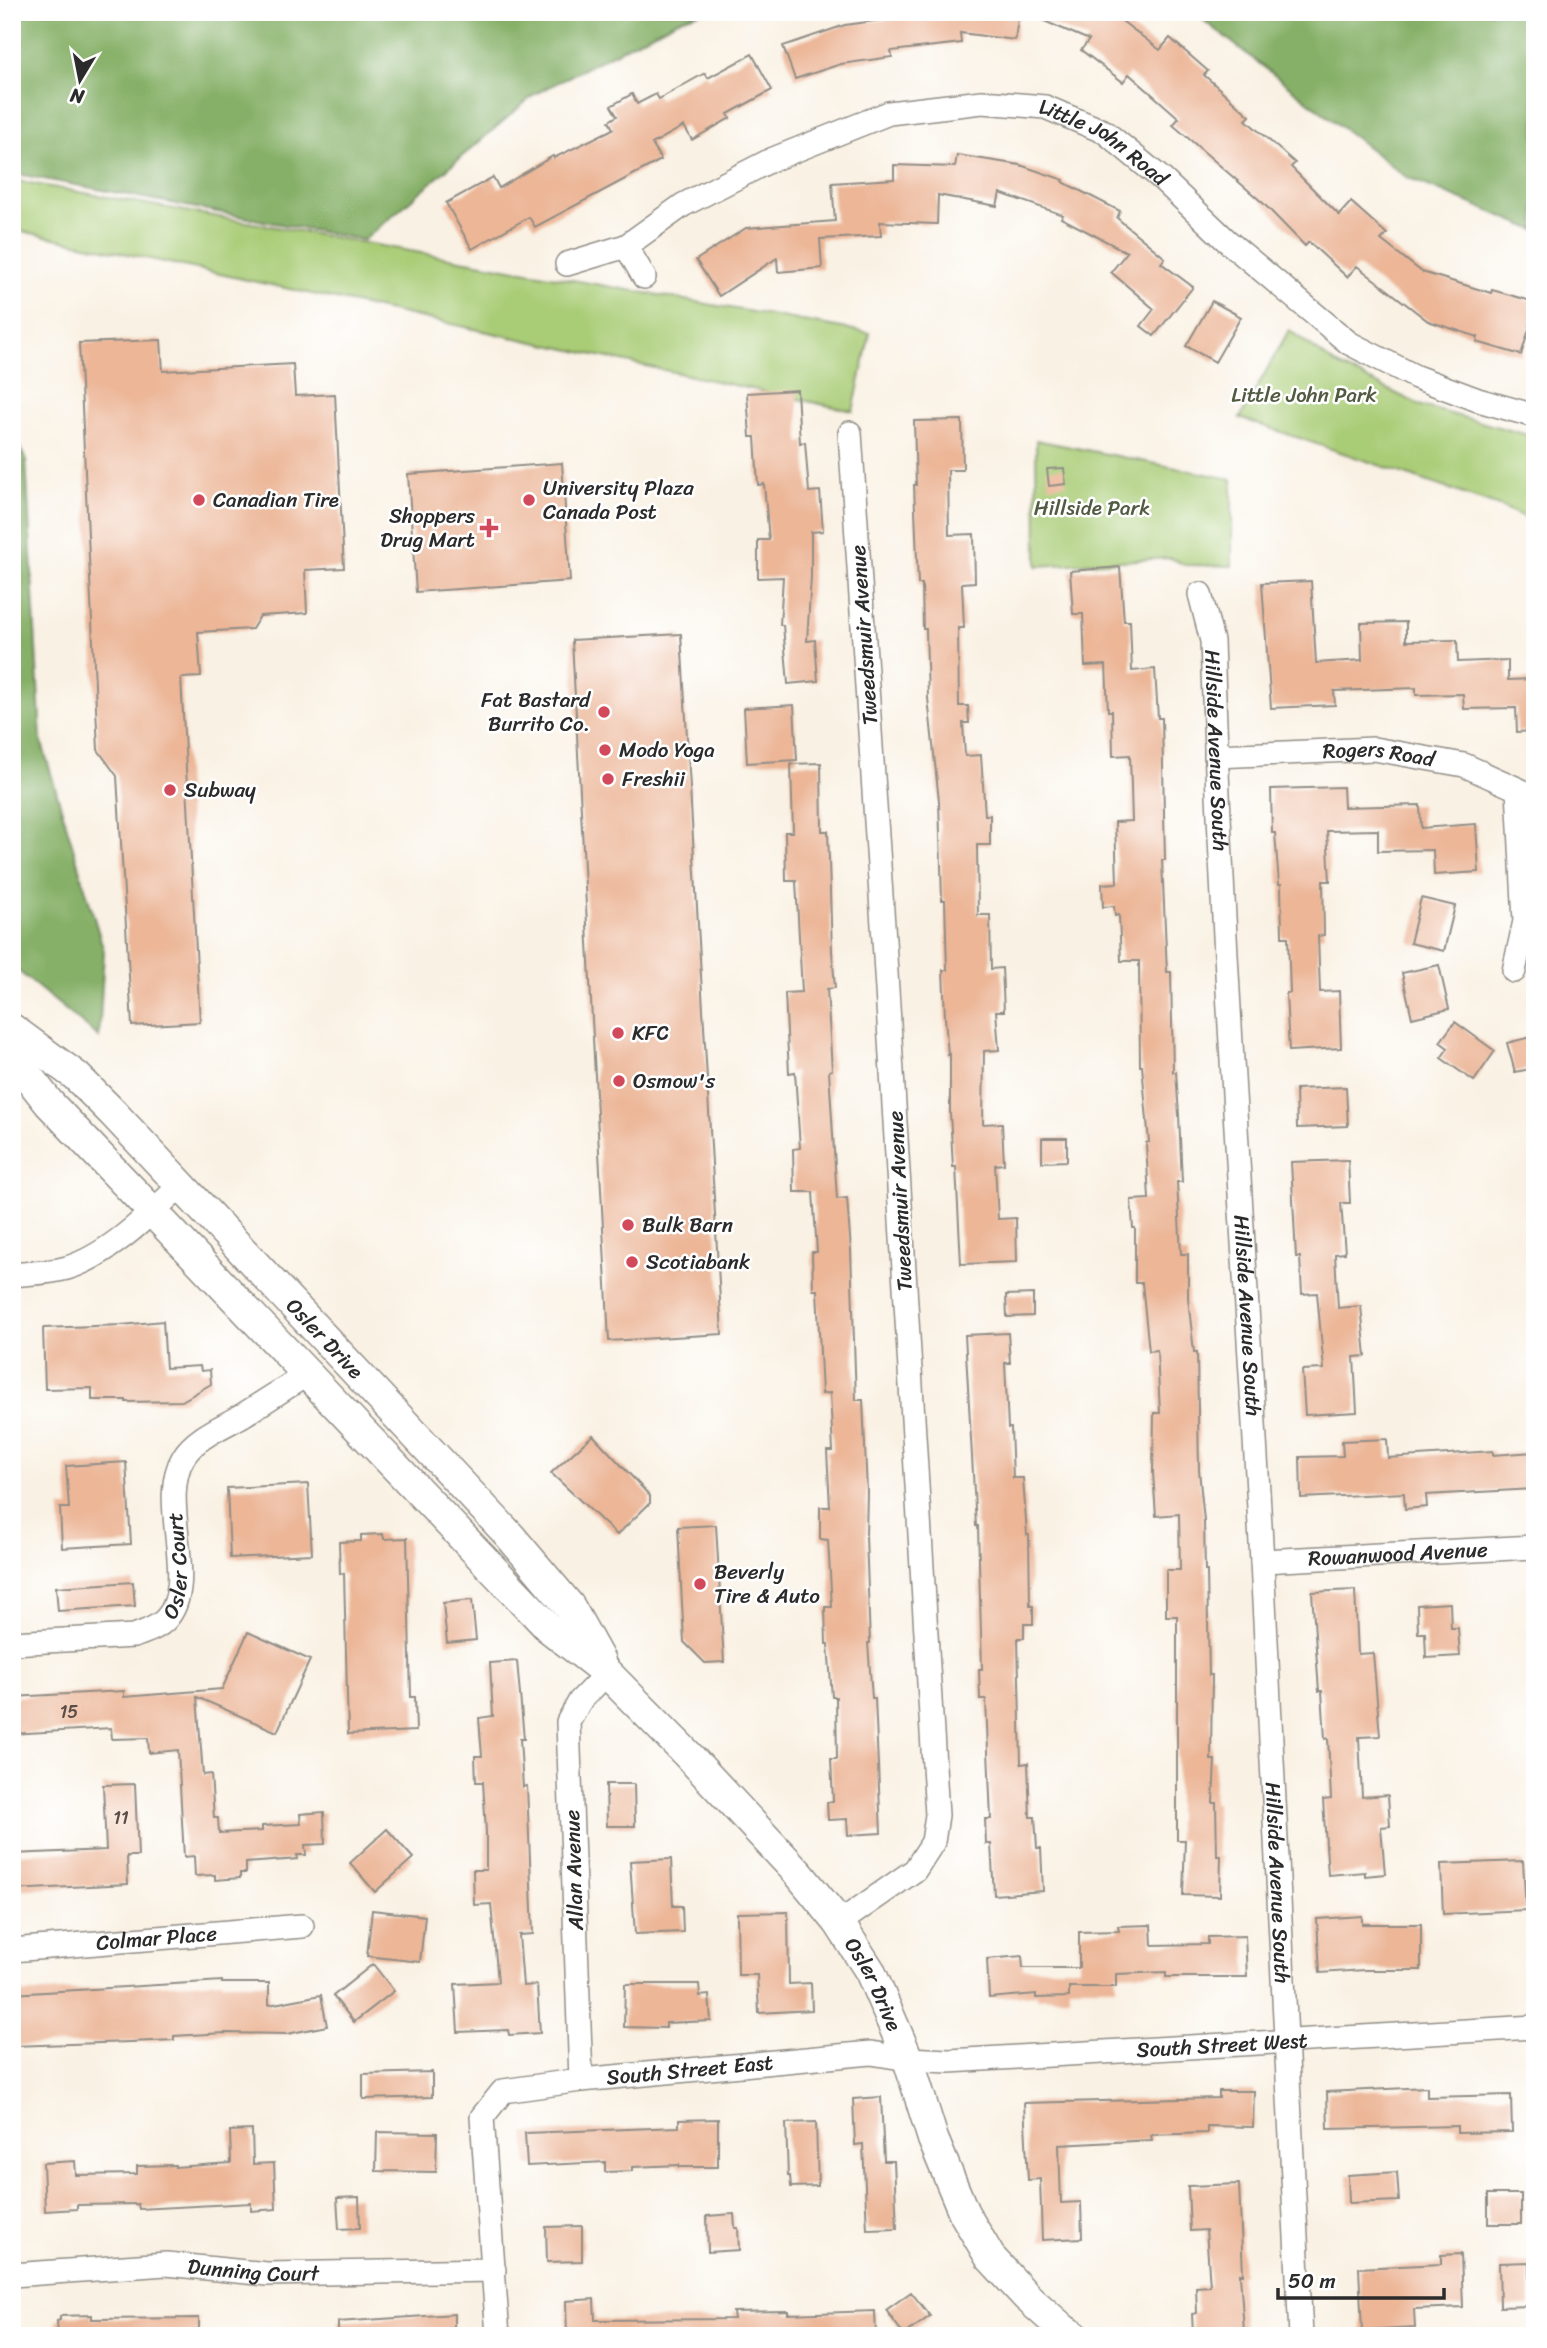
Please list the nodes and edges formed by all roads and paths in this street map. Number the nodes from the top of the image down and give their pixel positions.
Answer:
1 (626, 246) junction
2 (568, 264) dead end
3 (644, 276) dead end
4 (1535, 416) edge
5 (850, 433) dead end
6 (1200, 594) dead end
7 (1216, 755) junction
8 (1526, 794) edge
9 (1514, 971) dead end
10 (12, 1029) edge
11 (12, 1056) edge
12 (181, 1185) junction
13 (153, 1212) junction
14 (12, 1275) edge
15 (306, 1375) junction
16 (1535, 1547) edge
17 (1262, 1561) junction
18 (12, 1643) edge
19 (607, 1673) junction
20 (839, 1923) junction
21 (302, 1926) dead end
22 (12, 1950) edge
23 (1535, 2027) edge
24 (1284, 2040) junction
25 (908, 2059) junction
26 (581, 2080) junction
27 (494, 2270) junction
28 (12, 2275) edge
29 (1065, 2334) edge
30 (498, 2336) edge
31 (1301, 2336) edge

1 - 2 street, Little John Road
1 - 3 street
1 - 4 street, Little John Road
5 - 20 street, Tweedsmuir Avenue
6 - 7 street, Hillside Avenue South
7 - 8 street, Rogers Road
7 - 17 street, Hillside Avenue South
8 - 9 street
10 - 12 main road, Osler Drive
11 - 13 main road, Osler Drive
12 - 13 street
12 - 19 main road, Osler Drive
13 - 14 street
13 - 15 main road, Osler Drive
15 - 18 street, Osler Court
15 - 19 main road, Osler Drive
16 - 17 street, Rowanwood Avenue
17 - 24 street, Hillside Avenue South
19 - 20 main road, Osler Drive
19 - 26 street, Allan Avenue
20 - 25 main road, Osler Drive
21 - 22 street, Colmar Place
23 - 24 street, South Street West
24 - 25 street, South Street West
24 - 31 street, Hillside Avenue South
25 - 26 street, South Street East
25 - 29 main road, Osler Drive
26 - 27 street, South Street East
27 - 28 street, Dunning Court
27 - 30 street

